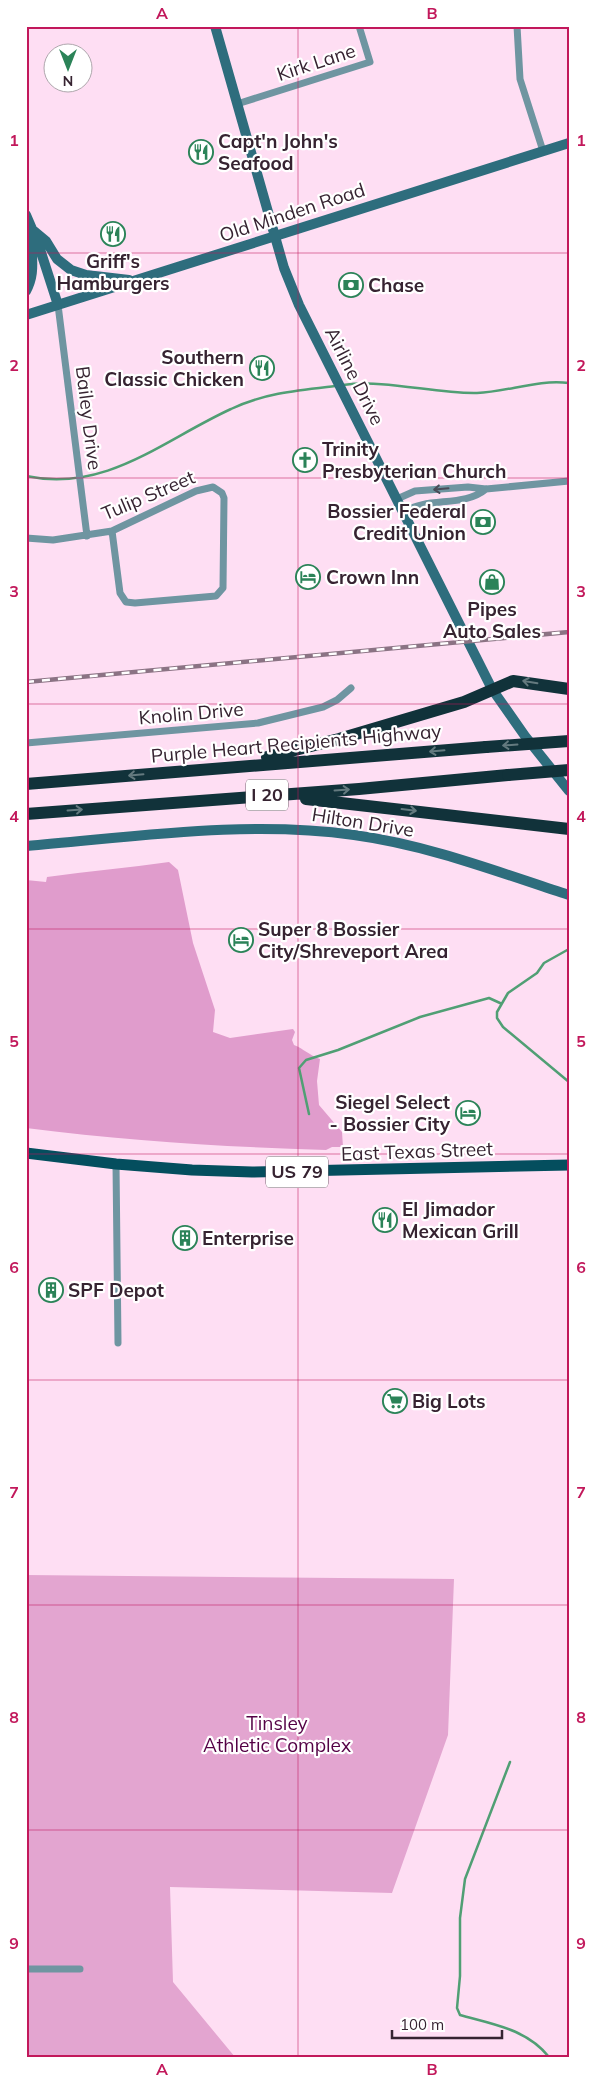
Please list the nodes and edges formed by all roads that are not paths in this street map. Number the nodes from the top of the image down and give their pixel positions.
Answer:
1 (215, 26) edge
2 (359, 26) edge
3 (517, 26) edge
4 (237, 104) junction
5 (569, 143) edge
6 (543, 152) junction
7 (26, 215) edge
8 (34, 231) junction
9 (275, 236) junction
10 (136, 280) junction
11 (26, 291) edge
12 (58, 305) junction
13 (26, 315) edge
14 (569, 481) edge
15 (486, 488) junction
16 (397, 499) junction
17 (403, 512) junction
18 (112, 531) junction
19 (87, 536) junction
20 (26, 538) edge
21 (351, 688) dead end
22 (569, 688) edge
23 (492, 689) junction
24 (569, 740) edge
25 (26, 743) edge
26 (569, 770) edge
27 (171, 772) junction
28 (26, 784) edge
29 (569, 791) edge
30 (238, 798) junction
31 (26, 814) edge
32 (569, 829) edge
33 (26, 846) edge
34 (569, 895) edge
35 (26, 1153) edge
36 (116, 1164) junction
37 (569, 1165) edge
38 (118, 1343) dead end
39 (26, 1969) edge
40 (80, 1969) dead end

1 - 4 main road, Airline Drive
2 - 4 street, Kirk Lane
3 - 6 street
4 - 9 main road, Airline Drive
5 - 6 main road, Old Minden Road
6 - 9 main road, Old Minden Road
7 - 8 main road
8 - 10 main road
8 - 11 main road
8 - 12 main road
9 - 10 main road, Old Minden Road
9 - 16 main road, Airline Drive
10 - 12 main road, Old Minden Road
12 - 13 main road, Old Minden Road
12 - 19 street, Bailey Drive
14 - 15 street
15 -> 16 street
15 - 17 street
16 - 17 main road, Airline Drive
17 - 23 main road, Airline Drive
18 - 18 street, Tulip Street
18 - 19 street, Tulip Street
19 - 20 street, Tulip Street
21 - 25 street, Knolin Drive
22 -> 23 highway
23 - 27 highway
23 - 29 main road, Airline Drive
24 -> 27 highway, Purple Heart Recipients Highway / I 20, bridge
30 -> 26 highway, I 20, bridge
27 -> 28 highway, Purple Heart Recipients Highway / I 20
31 -> 30 highway, I 20
30 -> 32 highway
33 - 34 main road, Hilton Drive
35 - 36 main road, East Texas Street / US 79
36 - 37 main road, East Texas Street / US 79
36 - 38 street
39 - 40 street

